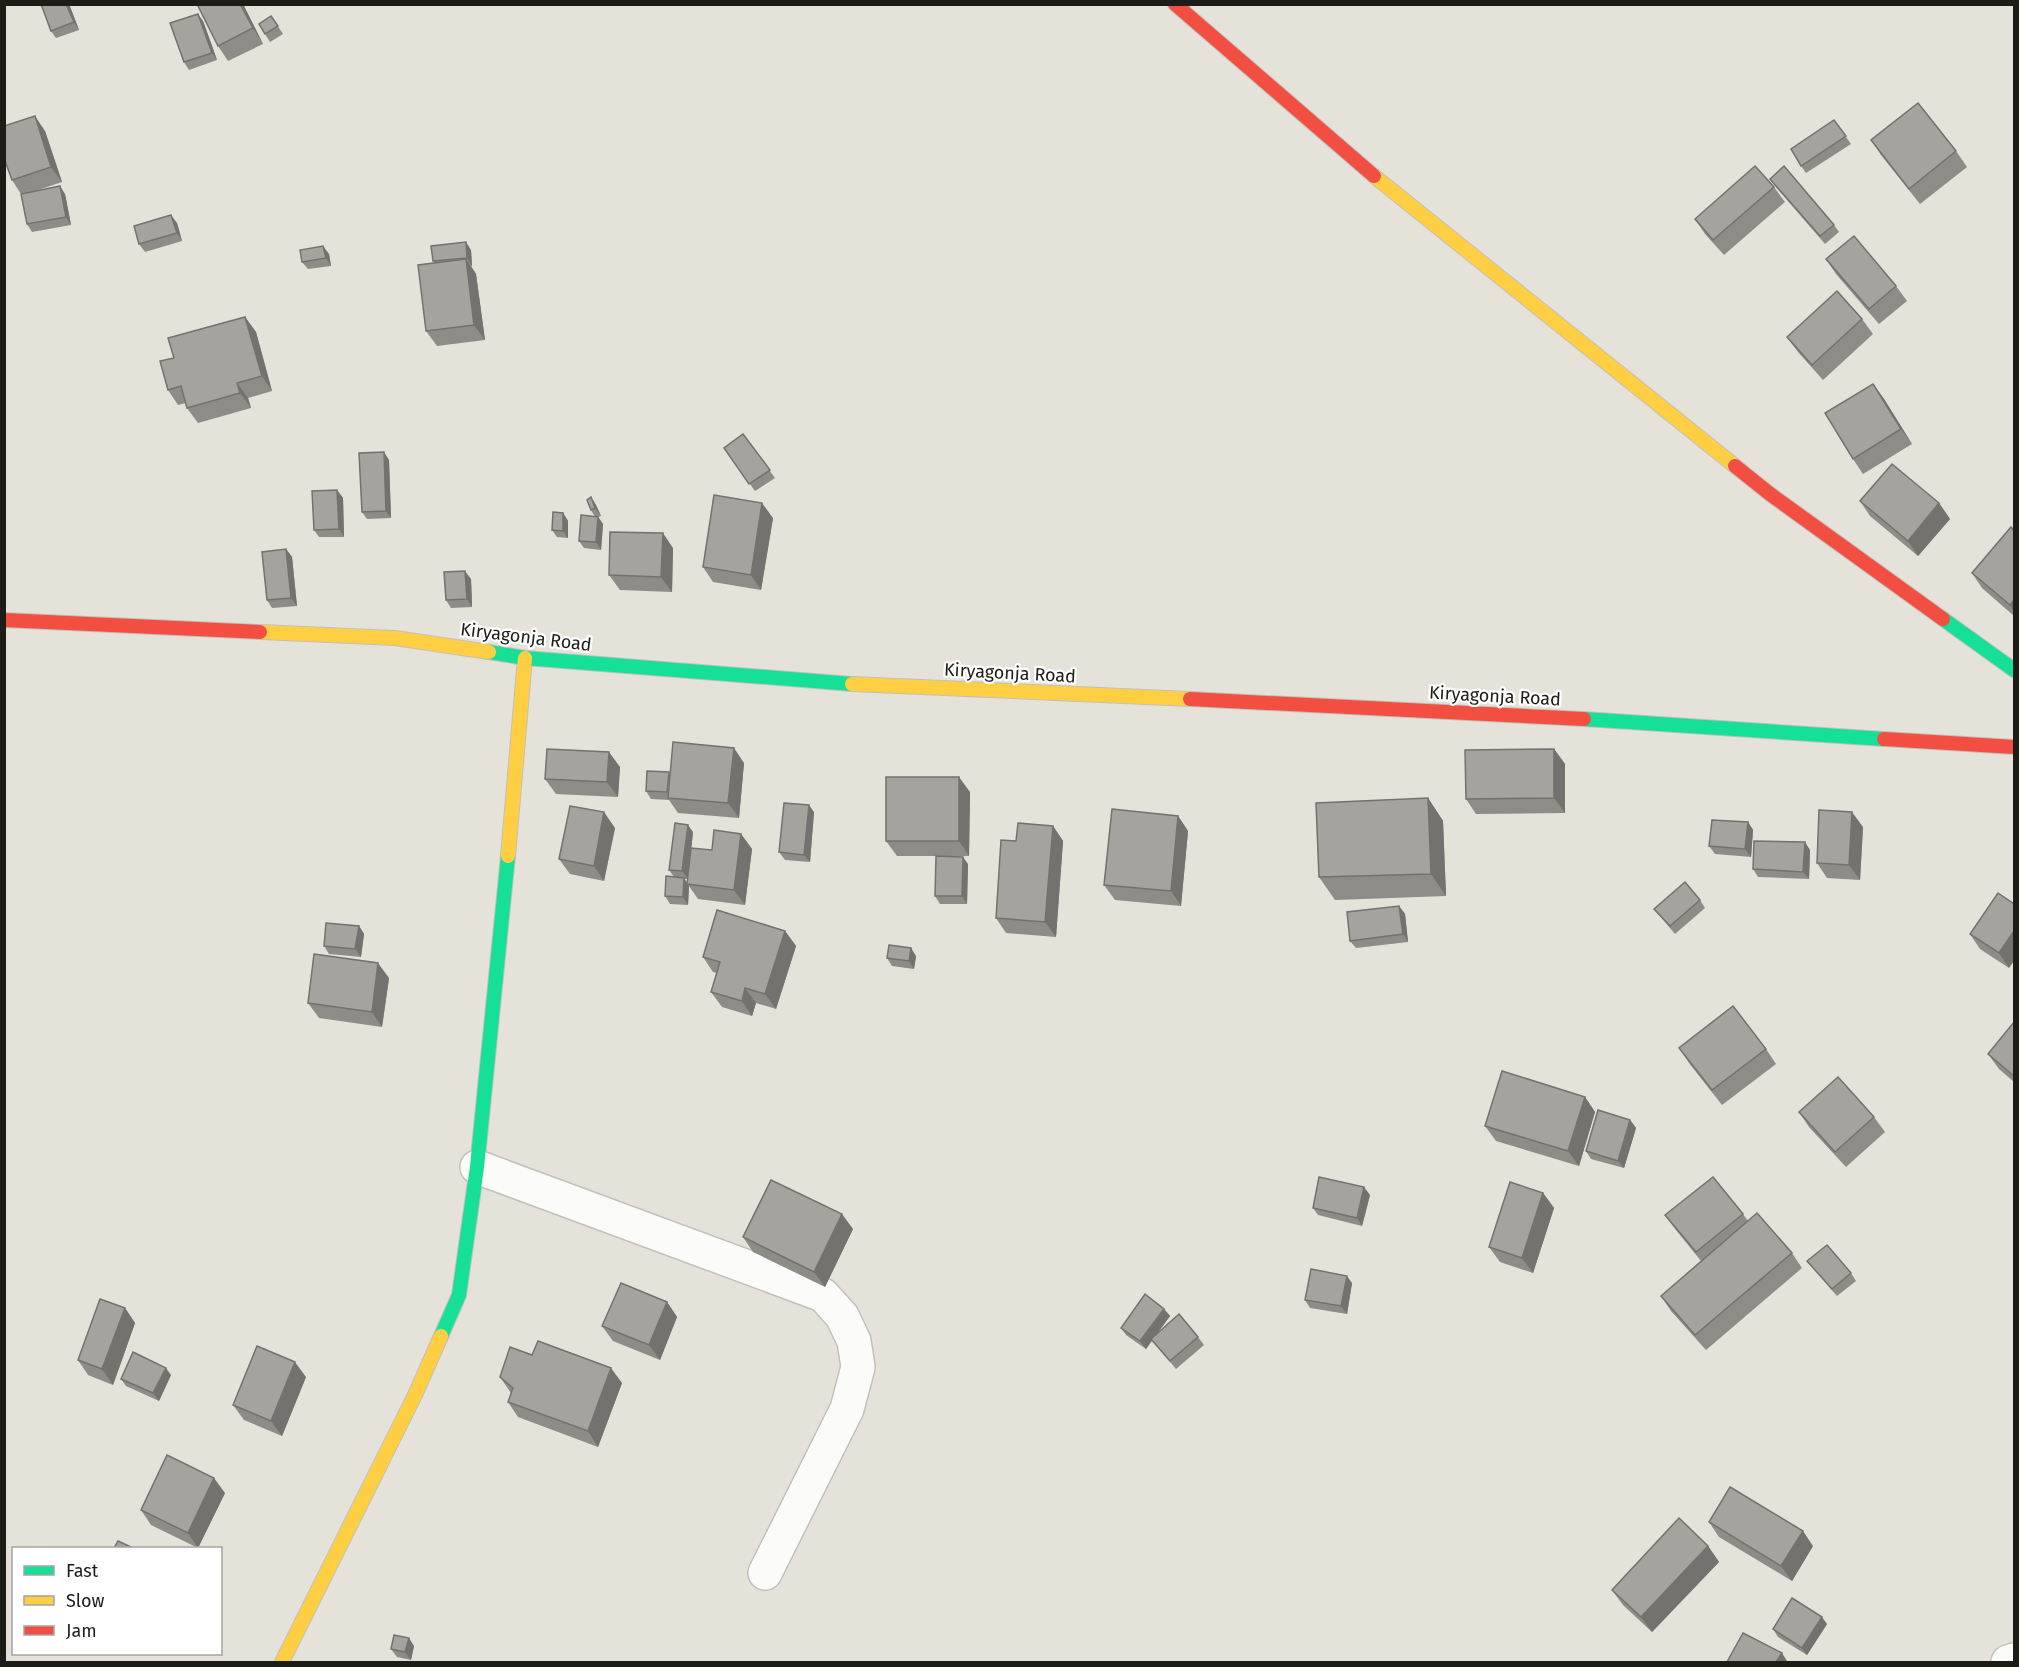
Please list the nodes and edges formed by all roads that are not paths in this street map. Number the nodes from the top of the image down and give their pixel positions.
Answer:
1 (1175, 4) edge
2 (4, 620) edge
3 (525, 658) junction
4 (2014, 670) edge
5 (2014, 747) edge
6 (477, 1167) junction
7 (765, 1573) dead end
8 (2014, 1660) edge
9 (282, 1662) edge
10 (2008, 1662) edge

1 - 4 street
2 - 3 street, Kiryagonja Road
3 - 5 street, Kiryagonja Road
3 - 6 street
6 - 7 street
6 - 9 street
8 - 10 street

